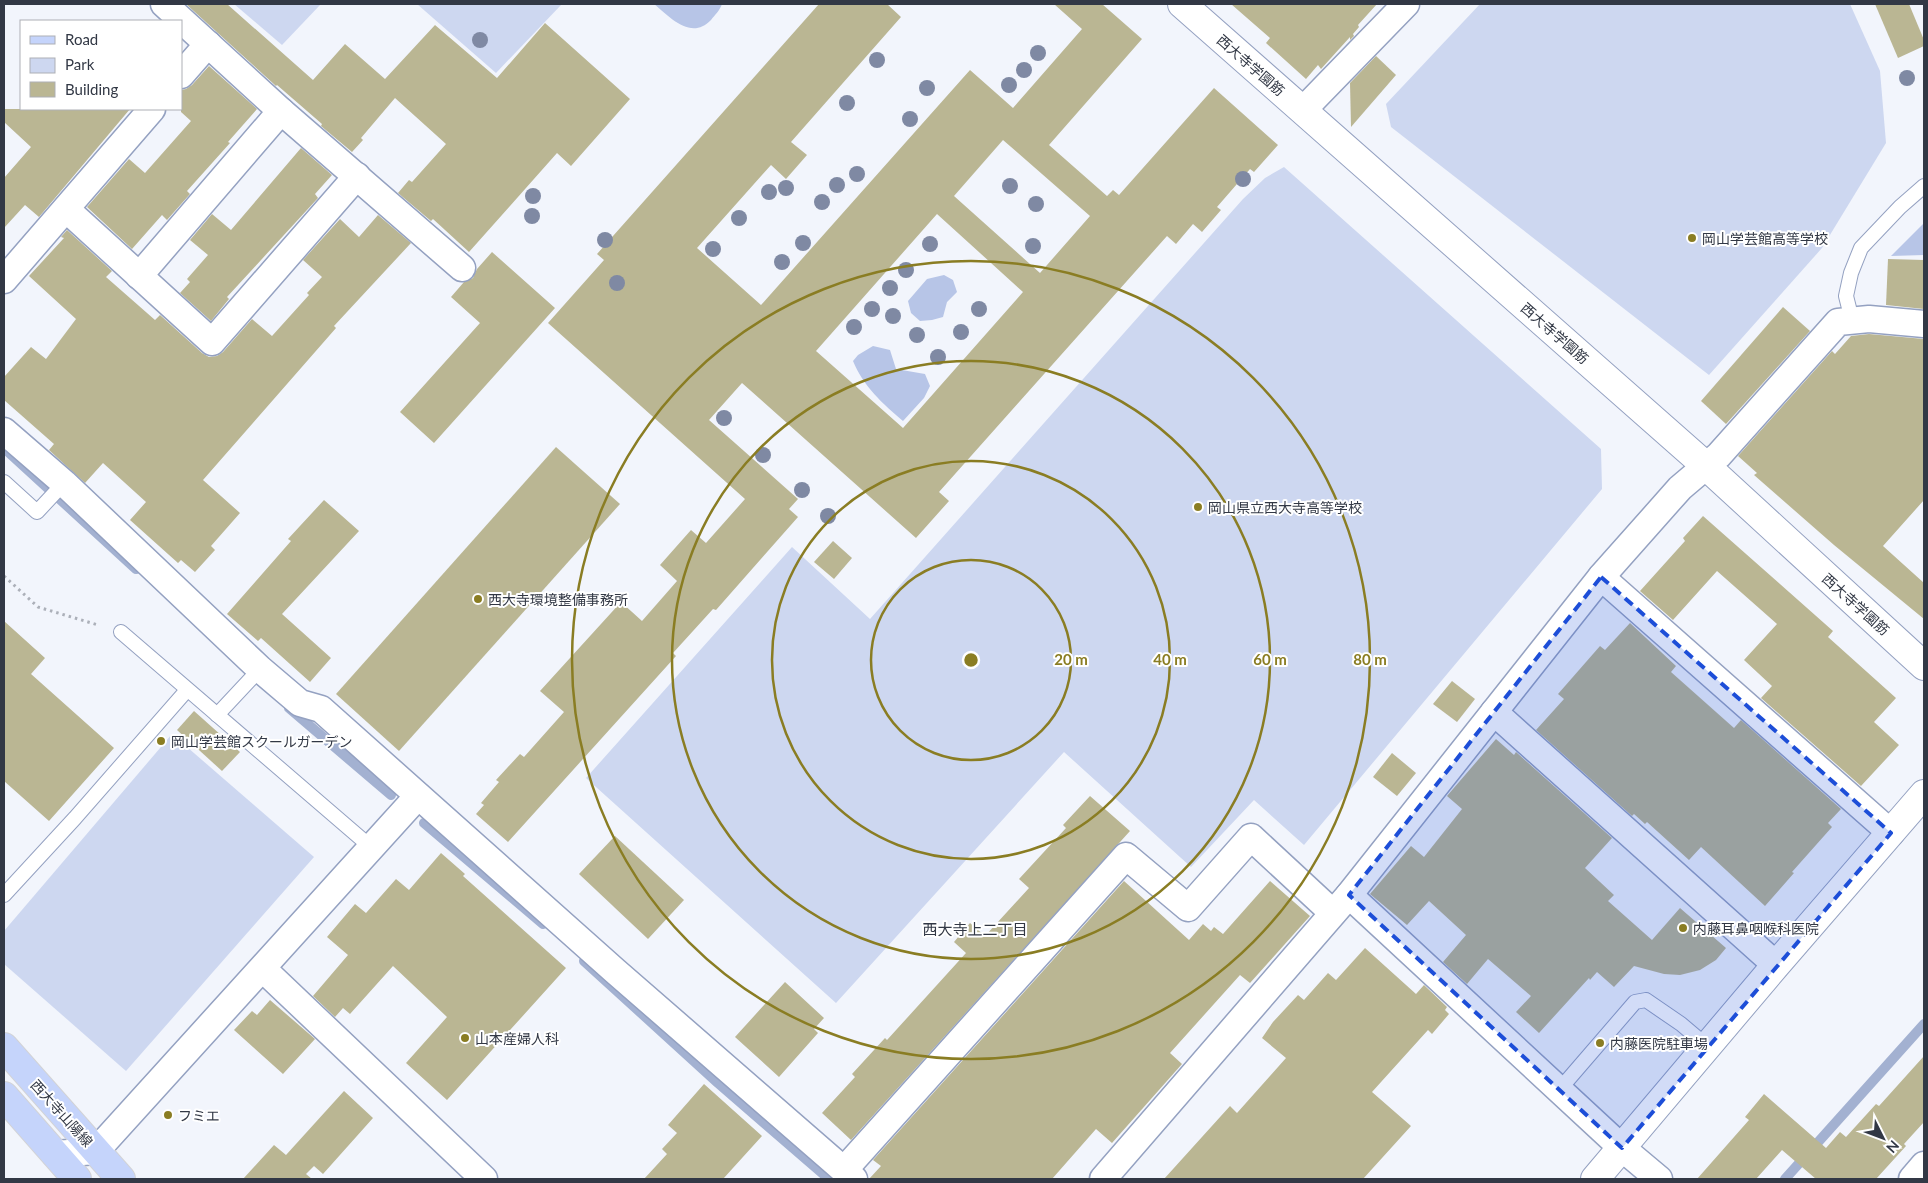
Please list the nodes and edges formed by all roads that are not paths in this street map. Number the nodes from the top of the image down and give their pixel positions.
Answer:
1 (164, 4) edge
2 (1182, 4) edge
3 (1406, 4) edge
4 (182, 20) edge
5 (182, 20) edge
6 (208, 44) junction
7 (182, 74) edge
8 (151, 110) edge
9 (1303, 110) junction
10 (281, 111) junction
11 (357, 176) junction
12 (1924, 186) edge
13 (66, 209) junction
14 (462, 268) dead end
15 (140, 276) junction
16 (4, 280) edge
17 (1852, 320) junction
18 (1924, 324) edge
19 (4, 430) edge
20 (1706, 466) junction
21 (4, 482) edge
22 (59, 489) junction
23 (1601, 576) junction
24 (121, 632) road end
25 (1924, 666) edge
26 (256, 673) junction
27 (186, 690) junction
28 (1494, 712) junction
29 (217, 716) junction
30 (1924, 794) edge
31 (418, 796) junction
32 (1892, 833) junction
33 (372, 848) junction
34 (4, 895) edge
35 (1341, 904) junction
36 (1776, 965) junction
37 (263, 969) junction
38 (1707, 1046) junction
39 (4, 1047) edge
40 (1566, 1082) dead end
41 (4, 1096) edge
42 (1622, 1148) junction
43 (96, 1151) junction
44 (55, 1154) junction
45 (1924, 1165) edge
46 (849, 1175) edge
47 (77, 1179) edge
48 (121, 1179) edge
49 (484, 1179) edge
50 (1103, 1179) edge
51 (1595, 1179) edge
52 (1659, 1179) edge
53 (1912, 1179) edge

1 - 4 street
2 - 9 street, 西大寺学園筋
3 - 9 street
5 - 6 street
6 - 7 street
6 - 10 street
8 - 13 street
9 - 20 street, 西大寺学園筋
10 - 11 street
10 - 15 street
11 - 14 street
11 - 15 street
12 - 17 lane
13 - 15 street
13 - 16 street
17 - 18 street
17 - 20 street
19 - 22 street
20 - 23 street
20 - 25 street, 西大寺学園筋
21 - 22 lane
22 - 26 street
23 - 28 street
23 - 32 street
24 - 27 lane
26 - 29 lane
26 - 31 street
27 - 29 lane
27 - 34 lane
28 - 35 street
28 - 36 street
29 - 33 lane
30 - 32 street
31 - 33 street
31 - 46 street
32 - 36 street
33 - 37 street
35 - 42 street
35 - 46 street
35 - 50 street
36 - 38 street
37 - 43 street
37 - 49 street
38 - 40 lane
38 - 42 street
39 - 43 main road, 西大寺山陽線
41 - 44 main road
42 - 51 street
42 - 52 street
43 - 44 street
43 - 48 main road, 西大寺山陽線
44 - 47 main road
45 - 53 street

